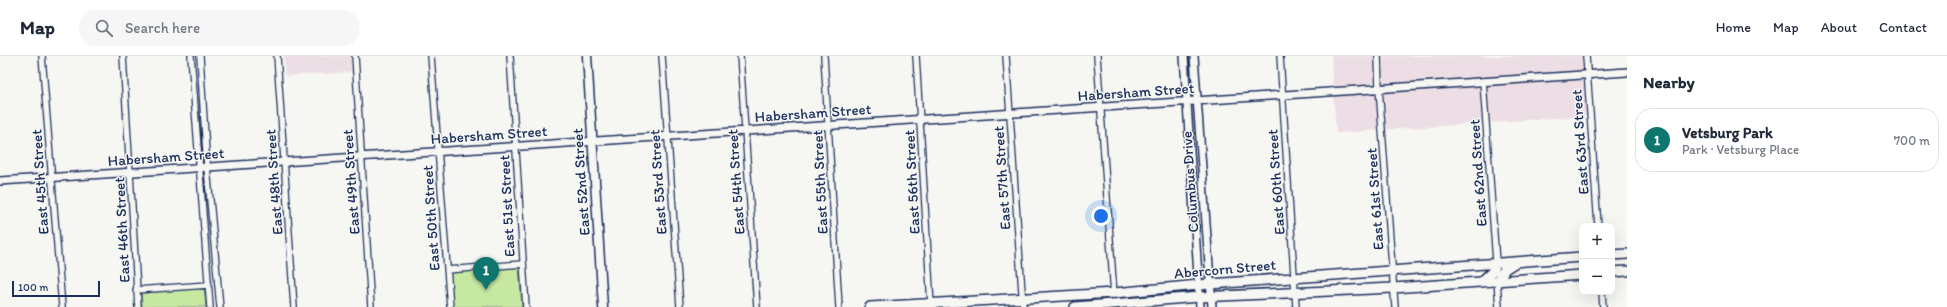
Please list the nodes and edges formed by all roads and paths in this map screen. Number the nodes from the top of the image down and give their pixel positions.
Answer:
1 (42, 56) edge
2 (123, 56) edge
3 (191, 56) edge
4 (200, 56) edge
5 (277, 56) edge
6 (355, 56) edge
7 (431, 56) edge
8 (510, 56) edge
9 (587, 56) edge
10 (662, 56) edge
11 (740, 56) edge
12 (824, 56) edge
13 (916, 56) edge
14 (1006, 56) edge
15 (1097, 56) edge
16 (1184, 56) edge
17 (1194, 56) edge
18 (1280, 56) edge
19 (1378, 56) edge
20 (1586, 56) edge
21 (1627, 72) edge
22 (1587, 74) junction
23 (1483, 81) junction
24 (1379, 88) junction
25 (1282, 95) junction
26 (1198, 101) junction
27 (1186, 102) junction
28 (1101, 107) junction
29 (1010, 113) junction
30 (920, 119) junction
31 (828, 125) junction
32 (745, 131) junction
33 (667, 136) junction
34 (593, 141) junction
35 (516, 146) junction
36 (438, 151) junction
37 (361, 156) junction
38 (284, 162) junction
39 (207, 167) junction
40 (198, 168) junction
41 (131, 172) junction
42 (51, 177) junction
43 (0, 181) edge
44 (1598, 223) edge
45 (1627, 254) edge
46 (1615, 255) edge
47 (1579, 257) edge
48 (1519, 261) junction
49 (1496, 262) junction
50 (522, 264) junction
51 (446, 270) junction
52 (1393, 270) junction
53 (1627, 271) edge
54 (1615, 272) edge
55 (1579, 275) edge
56 (1294, 278) junction
57 (1497, 281) junction
58 (1481, 282) junction
59 (1199, 284) junction
60 (1210, 284) junction
61 (208, 286) junction
62 (1393, 288) junction
63 (136, 290) junction
64 (1114, 293) junction
65 (1295, 293) junction
66 (1602, 295) edge
67 (1199, 297) junction
68 (1211, 297) junction
69 (1022, 302) edge
70 (931, 305) edge
71 (1114, 306) edge
72 (62, 307) edge
73 (138, 307) edge
74 (210, 307) edge
75 (220, 307) edge
76 (294, 307) edge
77 (371, 307) edge
78 (450, 307) edge
79 (526, 307) edge
80 (603, 307) edge
81 (680, 307) edge
82 (757, 307) edge
83 (839, 307) edge
84 (870, 307) edge
85 (1075, 307) edge
86 (1200, 307) edge
87 (1212, 307) edge
88 (1296, 307) edge
89 (1395, 307) edge
90 (1499, 307) edge
91 (1603, 307) edge

1 - 42 street, East 45th Street
2 - 41 street, East 46th Street
3 - 40 street
4 - 39 street
5 - 38 street, East 48th Street
6 - 37 street, East 49th Street
7 - 36 street, East 50th Street
8 - 35 street, East 51st Street
9 - 34 main road, East 52nd Street
10 - 33 street, East 53rd Street
11 - 32 street, East 54th Street
12 - 31 street, East 55th Street
13 - 30 street, East 56th Street
14 - 29 street, East 57th Street
15 - 28 street
16 - 27 street, Columbus Drive
17 - 26 street, Columbus Drive
18 - 25 street, East 60th Street
19 - 24 street, East 61st Street
20 - 22 street, East 63rd Street
21 - 22 street, Habersham Street
22 - 23 street, Habersham Street
22 - 44 street, East 63rd Street
23 - 24 street, Habersham Street
23 - 49 street, East 62nd Street
24 - 25 street, Habersham Street
24 - 52 street, East 61st Street
25 - 26 street, Habersham Street
25 - 56 street, East 60th Street
26 - 27 street, Habersham Street
26 - 60 street, Columbus Drive
27 - 28 street, Habersham Street
27 - 59 street, Columbus Drive
28 - 29 street, Habersham Street
28 - 64 street
29 - 30 street, Habersham Street
29 - 69 street, East 57th Street
30 - 31 street, Habersham Street
30 - 70 street, East 56th Street
31 - 32 street, Habersham Street
31 - 83 street, East 55th Street
32 - 33 street, Habersham Street
32 - 82 street, East 54th Street
33 - 34 street, Habersham Street
33 - 81 street, East 53rd Street
34 - 35 street, Habersham Street
34 - 80 main road, East 52nd Street
35 - 36 street, Habersham Street
35 - 50 street, East 51st Street
36 - 37 street, Habersham Street
36 - 51 street, East 50th Street
37 - 38 street, Habersham Street
37 - 77 street, East 49th Street
38 - 39 street, Habersham Street
38 - 76 street, East 48th Street
39 - 40 street, Habersham Street
39 - 75 street
40 - 41 street, Habersham Street
40 - 61 street
41 - 42 street, Habersham Street
41 - 63 street, East 46th Street
42 - 43 street, Habersham Street
42 - 72 street, East 45th Street
45 - 46 main road
47 - 48 main road, Abercorn Street
48 - 49 main road, Abercorn Street
48 - 57 main road
49 - 52 main road, Abercorn Street
49 - 58 main road
50 - 51 street
50 - 79 street, East 51st Street
51 - 78 street, East 50th Street
52 - 56 main road, Abercorn Street
52 - 62 street, East 61st Street
53 - 54 main road
55 - 57 main road, Abercorn Street
56 - 60 main road, Abercorn Street
56 - 65 street, East 60th Street
57 - 58 main road, Abercorn Street
57 - 90 street
58 - 62 main road, Abercorn Street
59 - 60 main road, Abercorn Street
59 - 64 main road, Abercorn Street
59 - 67 street, Columbus Drive
60 - 68 street, Columbus Drive
61 - 63 street
61 - 74 street
62 - 65 main road, Abercorn Street
62 - 89 street, East 61st Street
63 - 73 street, East 46th Street
64 - 69 main road, Abercorn Street
64 - 71 street
65 - 68 main road, Abercorn Street
65 - 88 street, East 60th Street
66 - 91 street
67 - 68 main road, Abercorn Street
67 - 71 main road, Abercorn Street
67 - 86 street, Columbus Drive
68 - 87 street, Columbus Drive
69 - 70 main road, Abercorn Street
70 - 84 main road, Abercorn Street
71 - 85 main road, Abercorn Street

